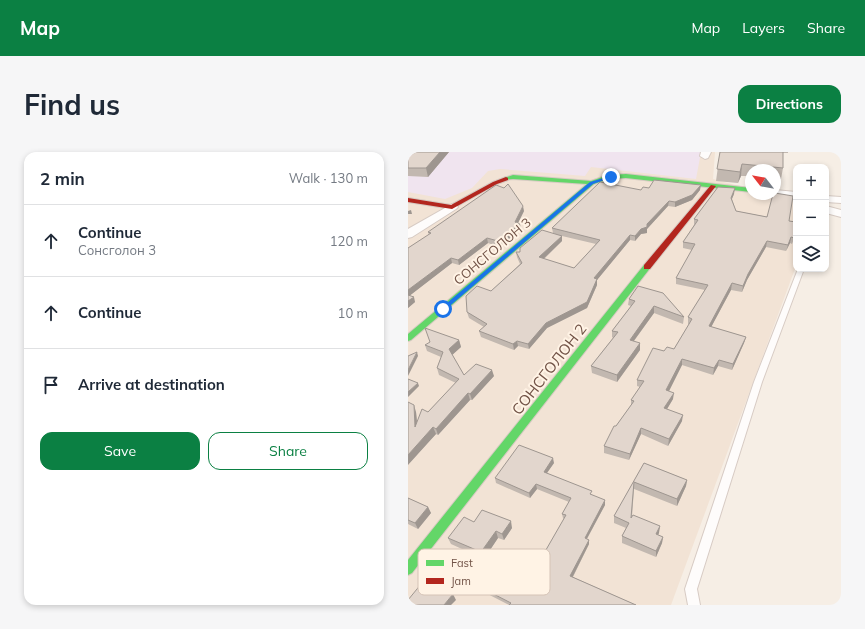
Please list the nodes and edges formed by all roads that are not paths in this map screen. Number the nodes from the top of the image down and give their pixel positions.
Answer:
1 (592, 183) junction
2 (713, 186) junction
3 (745, 189) edge
4 (781, 194) edge
5 (793, 195) edge
6 (829, 199) edge
7 (408, 200) edge
8 (841, 200) edge
9 (452, 207) junction
10 (829, 210) edge
11 (841, 214) edge
12 (408, 234) edge
13 (799, 272) edge
14 (408, 338) edge
15 (424, 549) edge
16 (418, 556) edge
17 (408, 569) edge
18 (694, 605) edge

1 - 2 street
1 - 9 street
1 - 14 street, СОНСГОЛОН 3
2 - 3 street
2 - 15 street, СОНСГОЛОН 2
4 - 5 street
6 - 8 street
7 - 9 street
9 - 12 street
10 - 11 street
13 - 18 lane
16 - 17 street, СОНСГОЛОН 2

